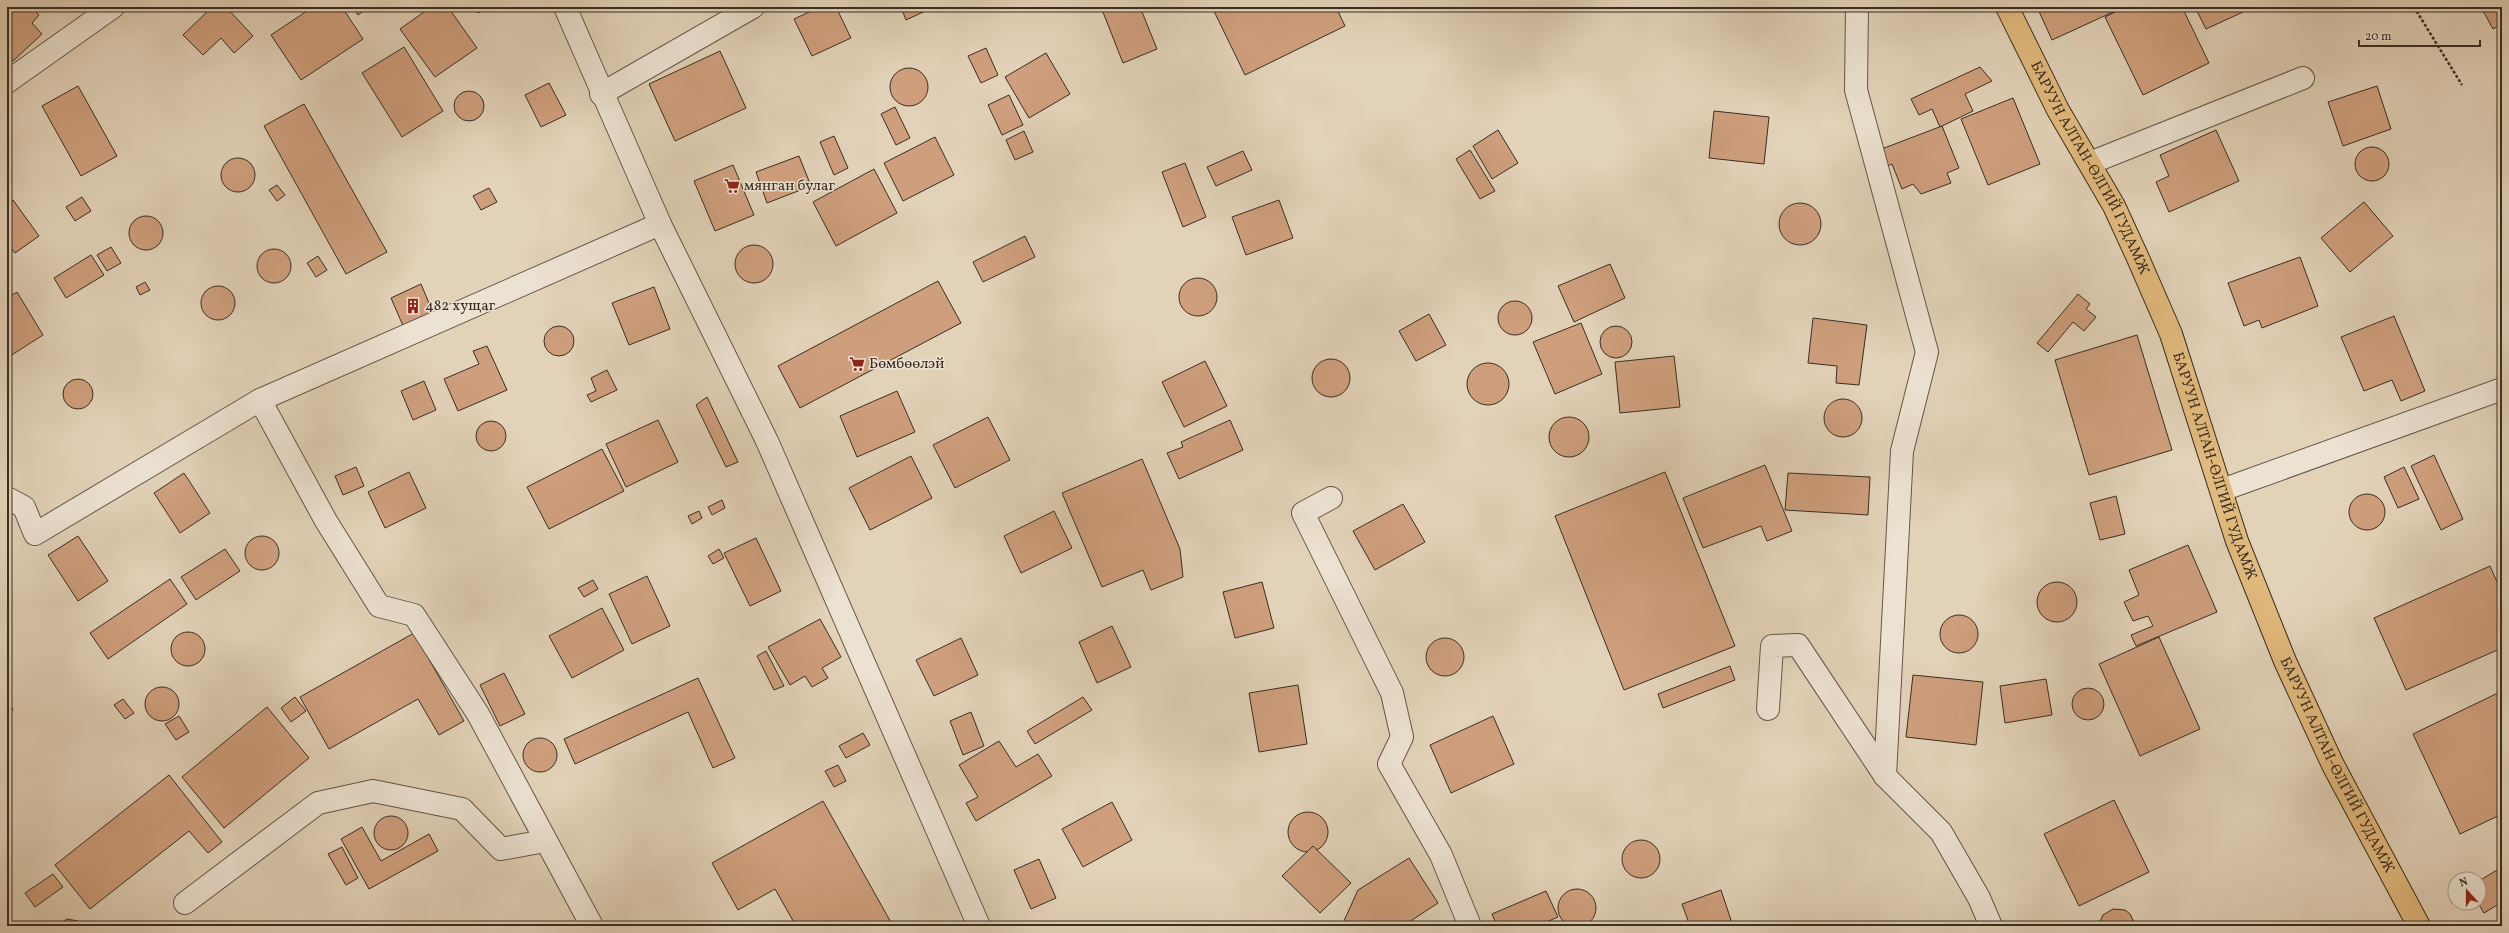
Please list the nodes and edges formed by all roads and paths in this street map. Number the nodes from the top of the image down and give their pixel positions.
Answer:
1 (113, 7) edge
2 (565, 7) edge
3 (753, 7) edge
4 (1857, 7) edge
5 (2007, 7) edge
6 (2414, 7) edge
7 (2303, 78) dead end
8 (7, 82) edge
9 (2462, 85) dead end
10 (601, 94) junction
11 (2090, 163) junction
12 (660, 224) junction
13 (2502, 389) edge
14 (260, 400) junction
15 (2222, 490) junction
16 (7, 498) edge
17 (1331, 498) dead end
18 (1768, 709) dead end
19 (1885, 776) junction
20 (545, 841) junction
21 (185, 903) dead end
22 (592, 926) edge
23 (980, 926) edge
24 (1470, 926) edge
25 (1992, 926) edge
26 (2419, 926) edge

1 - 8 street
2 - 10 street
3 - 10 street
4 - 19 street
5 - 11 main road, БАРУУН АЛТАН-ӨЛГИЙ ГУДАМЖ
6 - 9 path
7 - 11 street
10 - 12 street
11 - 15 main road, БАРУУН АЛТАН-ӨЛГИЙ ГУДАМЖ
12 - 14 street
12 - 23 street
13 - 15 street
14 - 16 street
14 - 20 street
15 - 26 main road, БАРУУН АЛТАН-ӨЛГИЙ ГУДАМЖ
17 - 24 street
18 - 19 street
19 - 25 street
20 - 21 street
20 - 22 street

